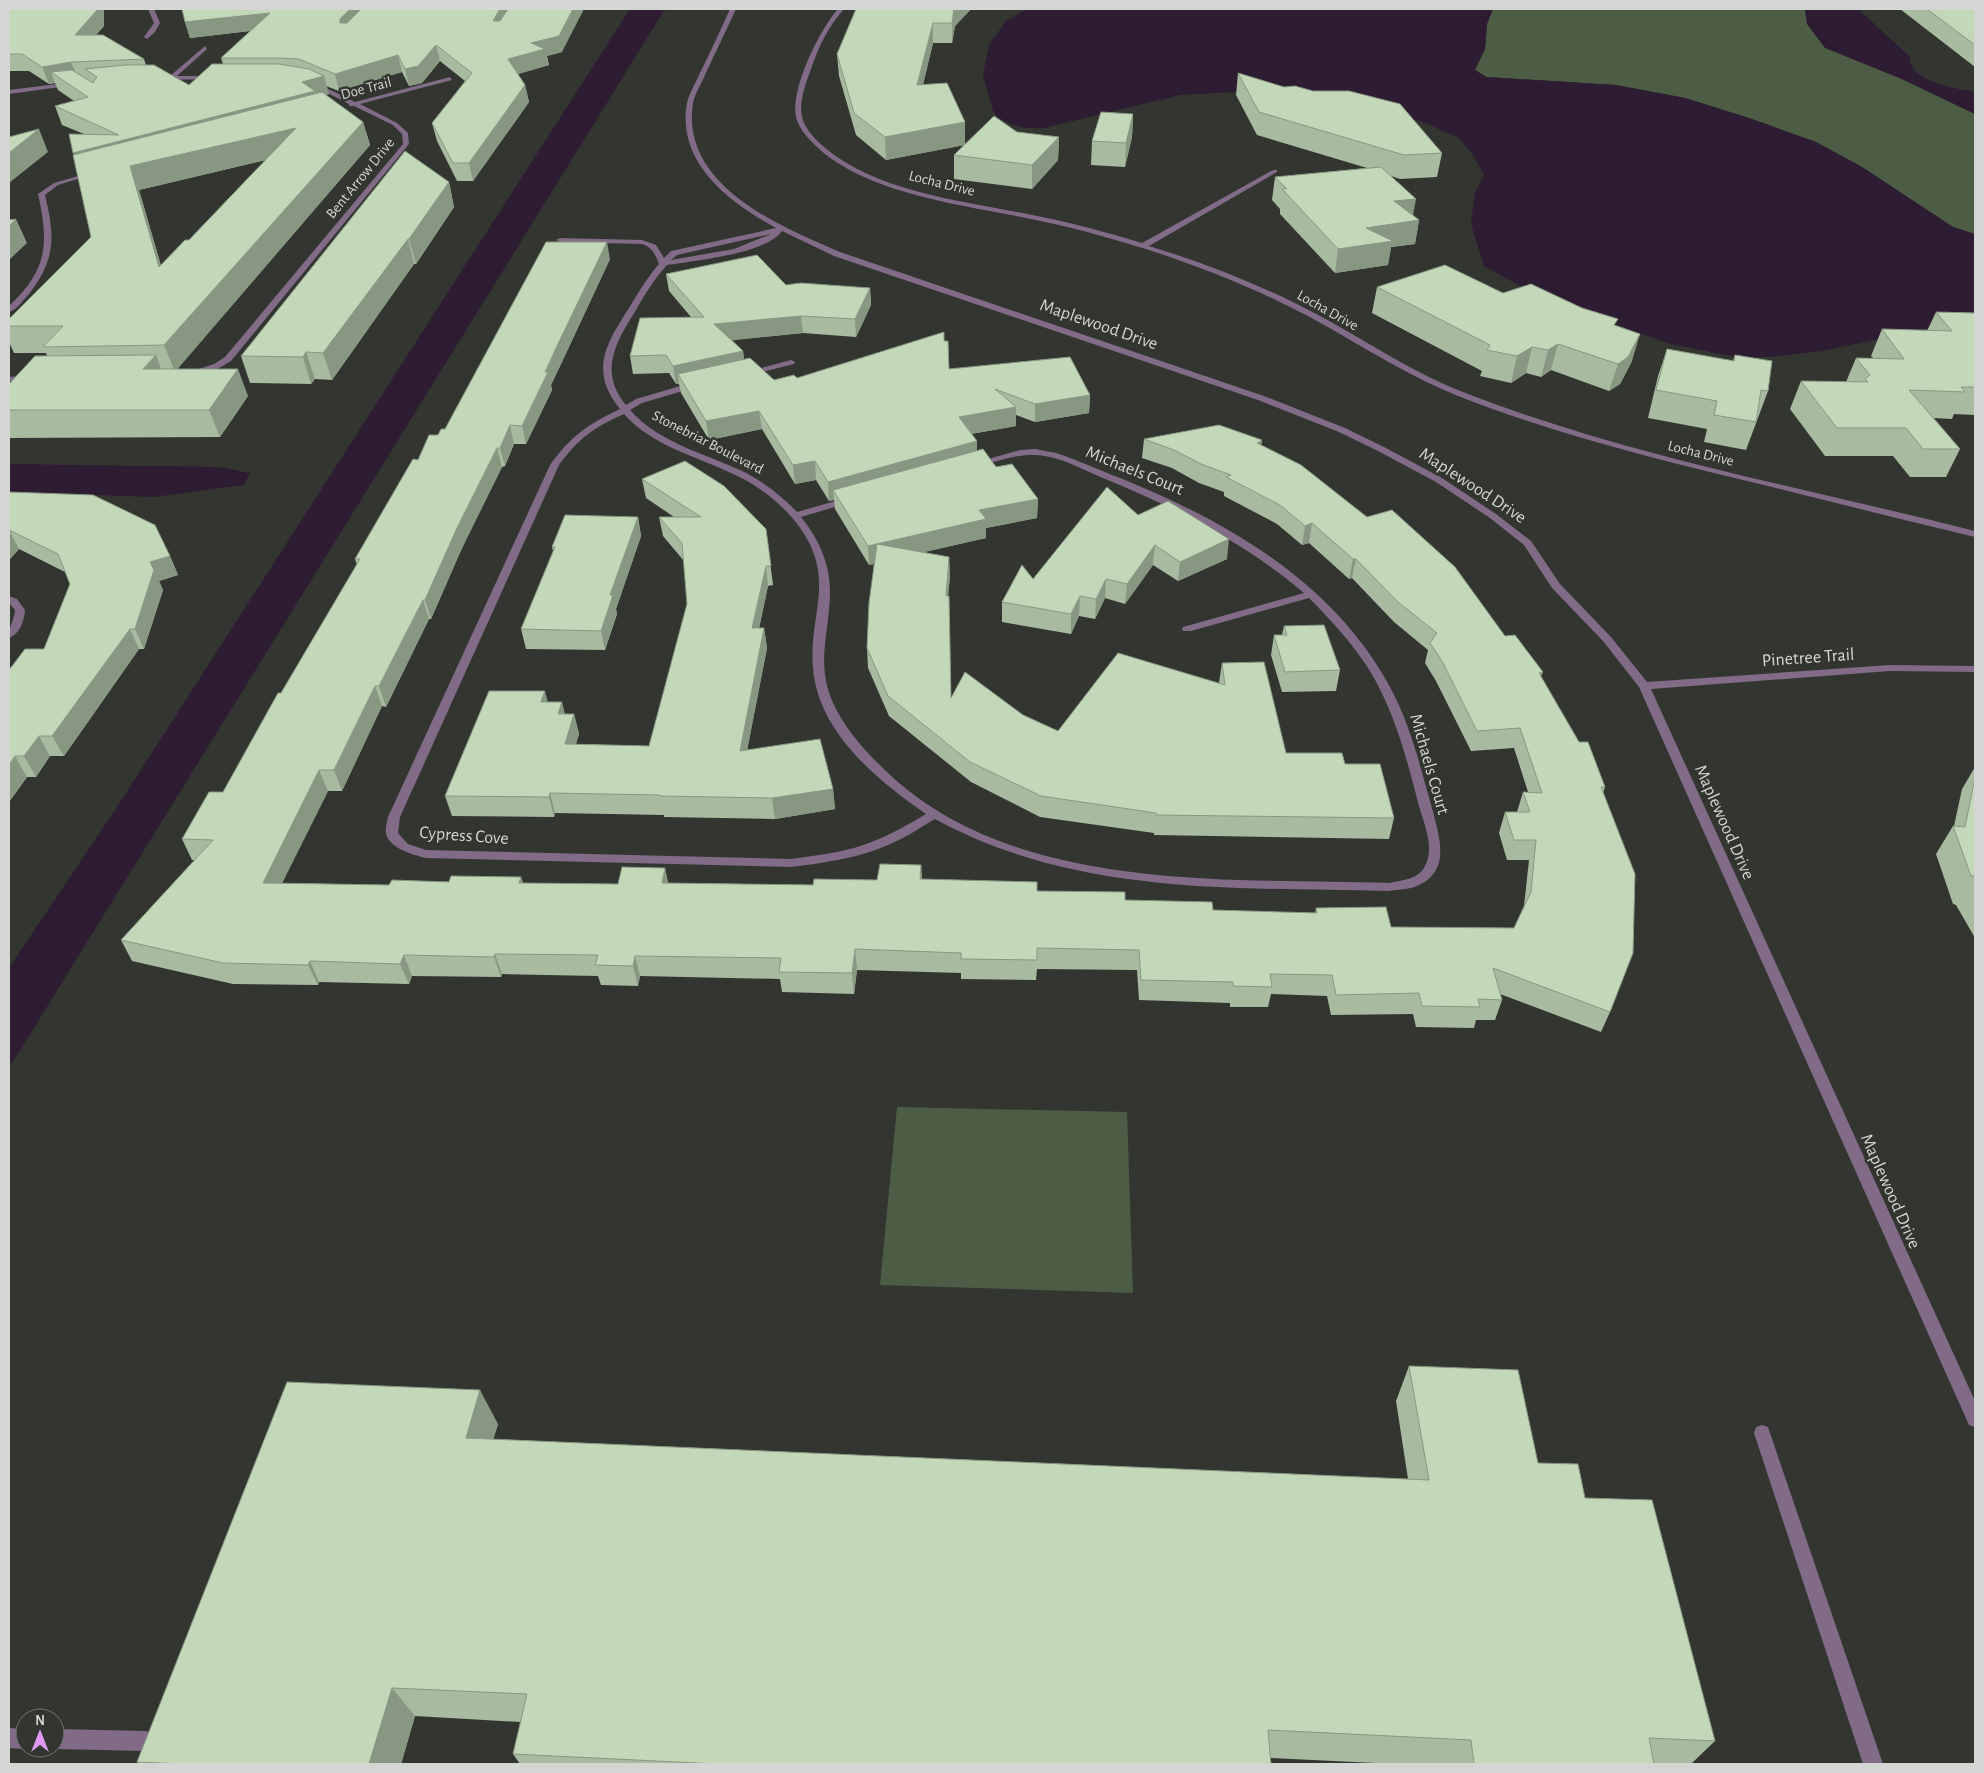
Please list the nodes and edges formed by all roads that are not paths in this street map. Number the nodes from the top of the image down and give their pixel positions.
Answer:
1 (151, 9) edge
2 (733, 9) edge
3 (841, 9) edge
4 (148, 37) dead end
5 (205, 48) dead end
6 (148, 78) edge
7 (172, 78) junction
8 (227, 78) edge
9 (450, 78) edge
10 (304, 80) edge
11 (84, 83) edge
12 (9, 92) edge
13 (355, 104) junction
14 (345, 106) edge
15 (1275, 171) dead end
16 (98, 172) edge
17 (782, 229) junction
18 (560, 240) edge
19 (1143, 246) junction
20 (662, 264) junction
21 (9, 310) edge
22 (791, 362) dead end
23 (183, 376) edge
24 (733, 376) edge
25 (38, 378) edge
26 (9, 379) edge
27 (704, 382) edge
28 (625, 410) junction
29 (969, 466) edge
30 (863, 496) edge
31 (796, 515) junction
32 (1975, 534) edge
33 (1311, 594) junction
34 (9, 599) edge
35 (1187, 629) dead end
36 (9, 635) edge
37 (1975, 669) edge
38 (1644, 686) junction
39 (935, 814) junction
40 (1975, 1419) edge
41 (1762, 1433) dead end
42 (65, 1739) edge
43 (146, 1741) edge
44 (1874, 1764) edge

1 - 4 street
2 - 17 street, Maplewood Drive
3 - 19 street, Locha Drive
5 - 7 street
6 - 7 street
7 - 8 street
9 - 13 street, Doe Trail
10 - 13 street, Bent Arrow Drive
11 - 12 street
13 - 14 street, Doe Trail
13 - 23 street, Bent Arrow Drive
15 - 19 street
16 - 21 street
17 - 20 street
17 - 20 street, Stonebriar Boulevard
17 - 38 street, Maplewood Drive
18 - 20 street
19 - 32 street, Locha Drive
20 - 28 street, Stonebriar Boulevard
22 - 24 street
25 - 26 street
27 - 28 street, Cypress Cove
28 - 31 street, Stonebriar Boulevard
28 - 39 street, Cypress Cove
29 - 33 street, Michaels Court
30 - 31 street
31 - 39 street, Stonebriar Boulevard
33 - 35 street
33 - 39 street, Michaels Court
34 - 36 street
37 - 38 street, Pinetree Trail
38 - 40 street, Maplewood Drive
41 - 44 street
42 - 43 street

